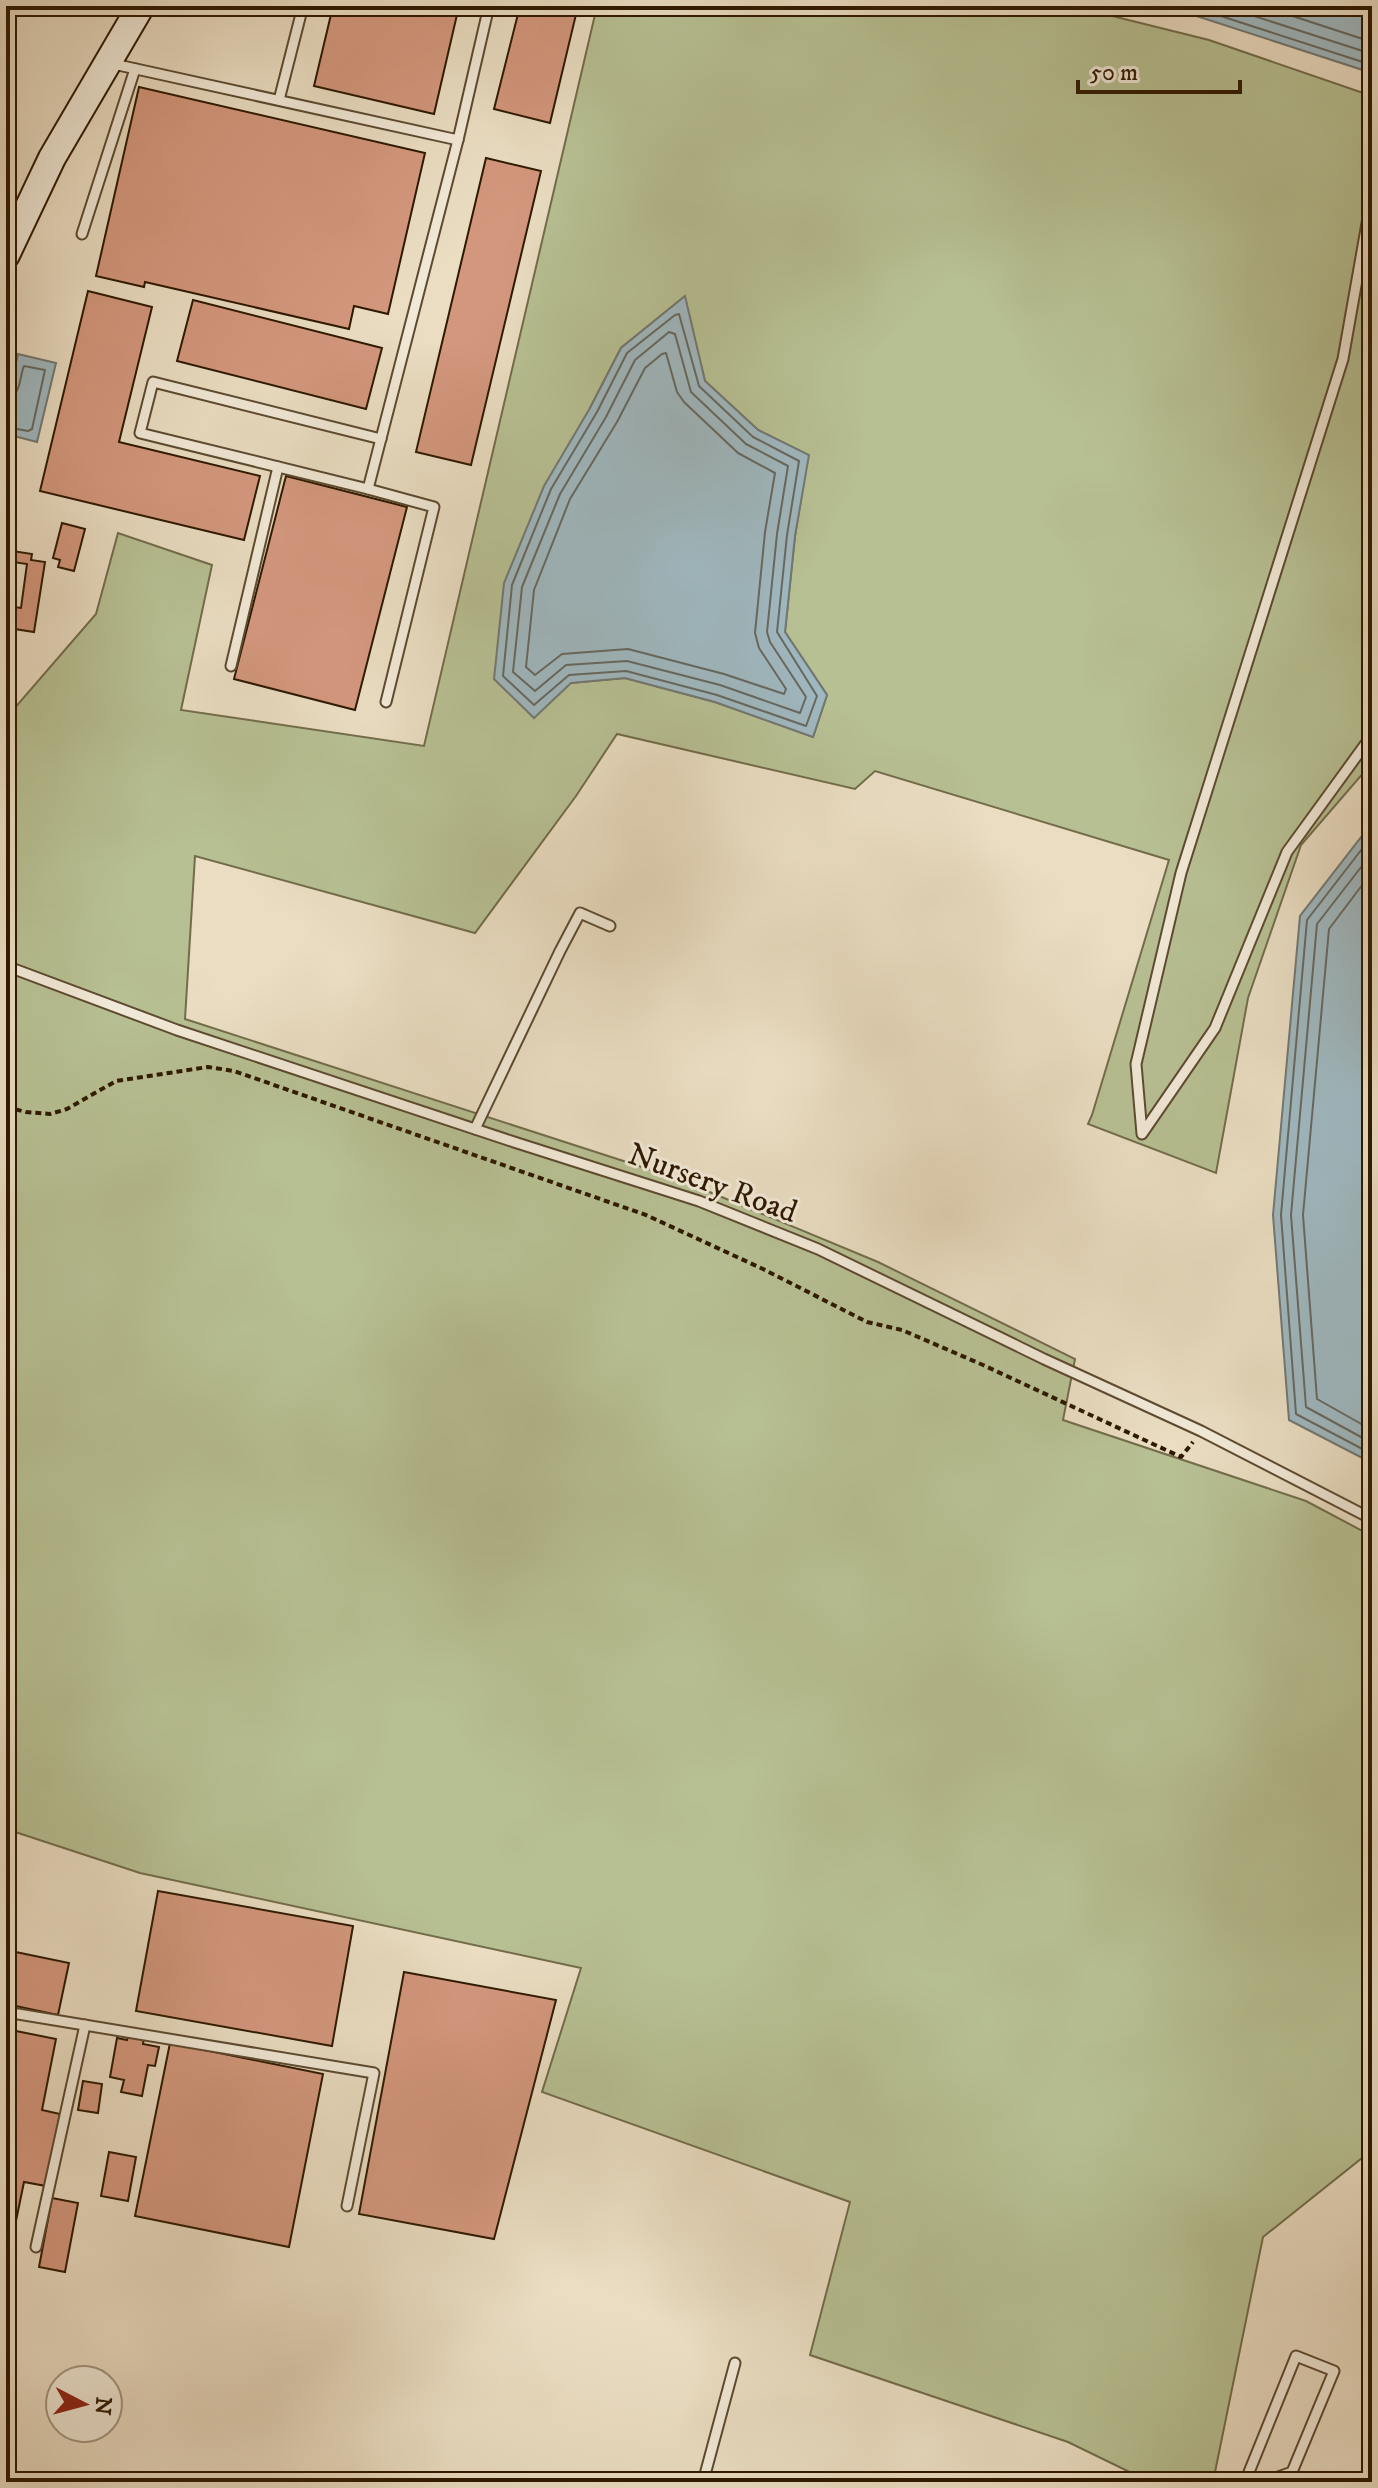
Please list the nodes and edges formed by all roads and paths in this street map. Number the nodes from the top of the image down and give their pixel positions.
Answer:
1 (141, 6) edge
2 (303, 6) edge
3 (489, 6) edge
4 (107, 62) junction
5 (135, 69) junction
6 (279, 100) junction
7 (458, 140) junction
8 (1372, 195) edge
9 (82, 234) dead end
10 (6, 255) edge
11 (381, 439) junction
12 (278, 467) junction
13 (368, 489) junction
14 (231, 666) dead end
15 (386, 702) dead end
16 (1372, 735) edge
17 (610, 926) dead end
18 (6, 966) edge
19 (6, 1107) edge
20 (475, 1129) junction
21 (1201, 1431) junction
22 (1372, 1519) edge
23 (6, 2012) edge
24 (85, 2025) junction
25 (347, 2206) dead end
26 (36, 2247) dead end
27 (735, 2363) dead end
28 (703, 2482) edge
29 (1245, 2482) edge
30 (1264, 2482) edge

1 - 4 main road
2 - 6 lane
3 - 7 lane
4 - 5 lane
4 - 10 main road
5 - 6 lane
5 - 9 lane
6 - 7 lane
7 - 11 lane
8 - 16 lane
11 - 12 lane
11 - 13 lane
12 - 13 lane
12 - 14 lane
13 - 15 lane
17 - 20 lane
18 - 20 lane, Nursery Road
19 - 21 path
20 - 21 lane, Nursery Road
21 - 22 lane, Nursery Road
23 - 24 lane
24 - 25 lane
24 - 26 lane
27 - 28 lane
29 - 30 lane

